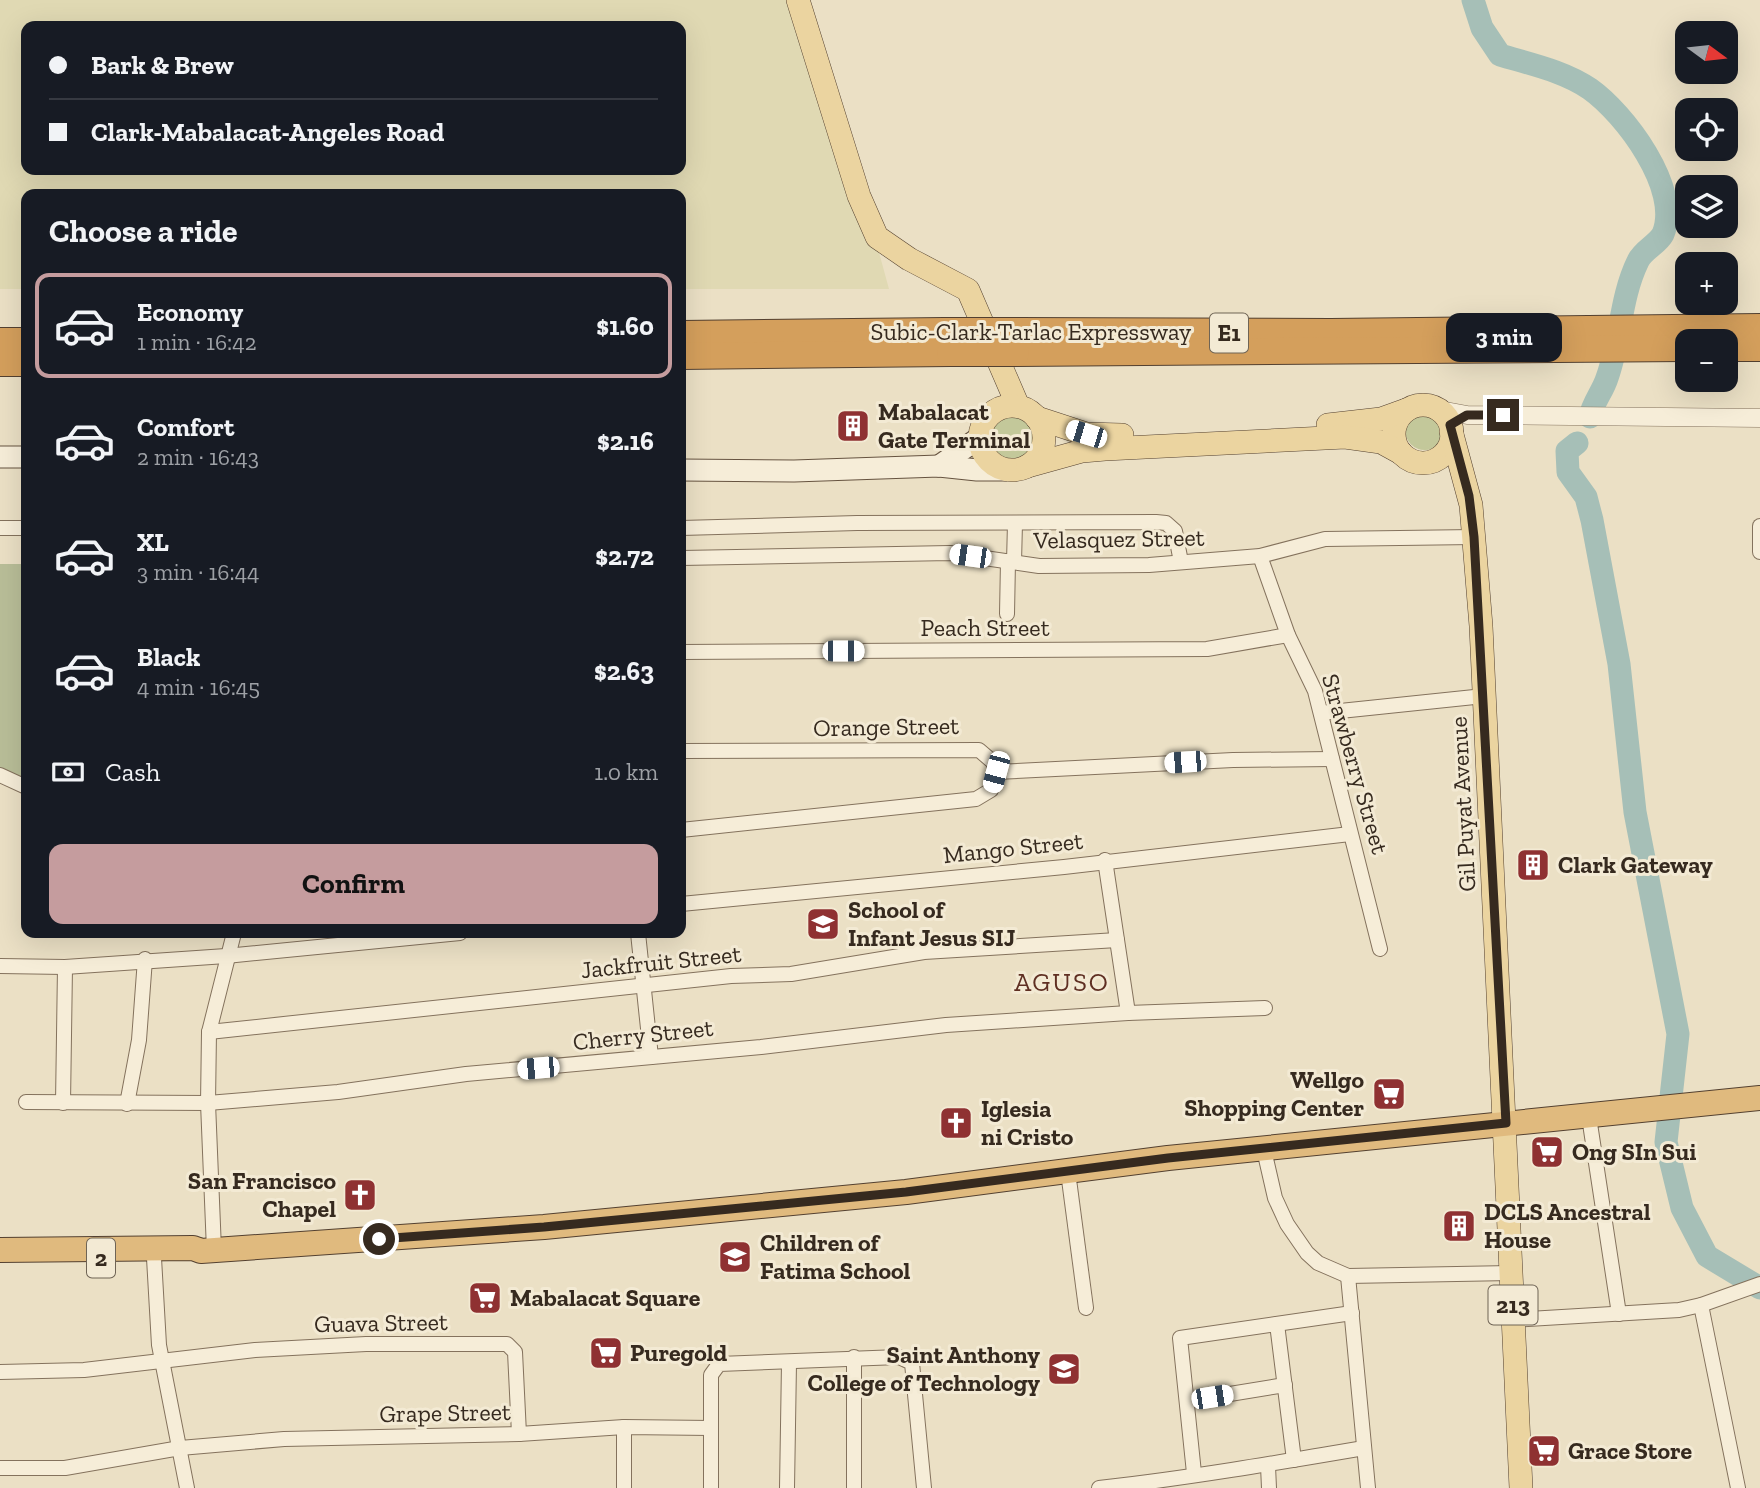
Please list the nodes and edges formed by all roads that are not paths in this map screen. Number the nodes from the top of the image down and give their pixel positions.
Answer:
1 (798, 0) edge
2 (946, 278) junction
3 (1760, 327) edge
4 (1738, 331) edge
5 (686, 334) edge
6 (0, 341) edge
7 (21, 341) edge
8 (1675, 341) edge
9 (947, 342) junction
10 (1738, 348) edge
11 (1760, 348) edge
12 (686, 356) edge
13 (0, 363) edge
14 (21, 363) edge
15 (1406, 410) junction
16 (1028, 412) junction
17 (1760, 418) edge
18 (1457, 419) junction
19 (982, 430) junction
20 (1401, 453) junction
21 (0, 457) edge
22 (21, 457) edge
23 (1429, 462) junction
24 (939, 466) junction
25 (1028, 466) junction
26 (686, 470) edge
27 (1004, 470) junction
28 (1464, 484) junction
29 (1015, 523) junction
30 (1760, 526) edge
31 (0, 528) edge
32 (21, 528) edge
33 (686, 528) edge
34 (1474, 537) junction
35 (1760, 552) edge
36 (1259, 556) junction
37 (686, 558) edge
38 (1011, 562) junction
39 (1181, 562) junction
40 (1007, 614) dead end
41 (1288, 635) junction
42 (686, 652) edge
43 (1484, 696) junction
44 (1321, 713) junction
45 (686, 751) edge
46 (1332, 759) junction
47 (996, 772) junction
48 (0, 775) edge
49 (21, 785) edge
50 (686, 829) edge
51 (1350, 834) junction
52 (1105, 860) junction
53 (686, 904) edge
54 (232, 938) edge
55 (409, 938) edge
56 (638, 938) edge
57 (1117, 940) junction
58 (1380, 949) dead end
59 (226, 956) junction
60 (145, 959) junction
61 (0, 966) edge
62 (65, 967) junction
63 (643, 986) junction
64 (1265, 1008) dead end
65 (1128, 1013) junction
66 (209, 1032) junction
67 (651, 1057) junction
68 (1760, 1098) edge
69 (26, 1102) dead end
70 (63, 1103) junction
71 (208, 1103) junction
72 (127, 1104) junction
73 (1589, 1117) junction
74 (1506, 1123) junction
75 (1264, 1150) junction
76 (1068, 1172) junction
77 (0, 1250) edge
78 (207, 1251) junction
79 (0, 1256) edge
80 (154, 1258) junction
81 (1511, 1273) junction
82 (1348, 1276) junction
83 (1760, 1284) edge
84 (1702, 1306) junction
85 (1086, 1308) dead end
86 (1352, 1313) junction
87 (1619, 1314) junction
88 (1513, 1320) junction
89 (1277, 1324) junction
90 (854, 1357) junction
91 (162, 1361) junction
92 (789, 1363) junction
93 (0, 1372) edge
94 (1285, 1385) junction
95 (1187, 1401) junction
96 (624, 1427) junction
97 (711, 1428) junction
98 (519, 1434) junction
99 (180, 1448) junction
100 (1364, 1448) junction
101 (1294, 1460) junction
102 (1268, 1466) junction
103 (0, 1468) edge
104 (1187, 1479) edge
105 (187, 1488) edge
106 (624, 1488) edge
107 (711, 1488) edge
108 (787, 1488) edge
109 (854, 1488) edge
110 (925, 1488) edge
111 (1099, 1488) edge
112 (1269, 1488) edge
113 (1367, 1488) edge
114 (1521, 1488) edge
115 (1738, 1488) edge

1 - 2 main road
2 - 16 main road
2 - 19 main road
3 - 4 highway, Subic-Clark-Tarlac Expressway / E1
5 - 9 highway, Subic-Clark-Tarlac Expressway / E1
6 - 7 highway
8 - 9 highway, Subic-Clark-Tarlac Expressway / E1, bridge
9 - 12 highway, Subic-Clark-Tarlac Expressway / E1
10 - 11 highway
13 - 14 highway
15 - 16 main road
15 - 18 main road
15 - 20 main road
16 - 19 main road
16 - 25 main road
17 - 18 street
18 - 23 main road
18 - 28 main road, Gil Puyat Avenue / 213
19 - 24 main road
19 - 27 main road
20 - 23 main road
20 - 25 main road
21 - 22 main road
23 - 28 main road
24 - 26 main road
24 - 27 main road
25 - 27 main road
28 - 34 main road, Gil Puyat Avenue / 213
29 - 33 street
29 - 38 street
29 - 39 street
30 - 35 street
31 - 32 street
34 - 36 street, Velasquez Street
34 - 43 main road, Gil Puyat Avenue / 213
36 - 39 street, Velasquez Street
36 - 41 street, Strawberry Street
37 - 38 street, Velasquez Street
38 - 39 street, Velasquez Street
38 - 40 street
41 - 42 street, Peach Street
41 - 44 street, Strawberry Street
43 - 44 street
43 - 74 main road, Gil Puyat Avenue / 213
44 - 46 street, Strawberry Street
45 - 47 street, Orange Street
46 - 47 street
46 - 51 street, Strawberry Street
47 - 50 street
48 - 49 street
51 - 52 street, Mango Street
51 - 58 street, Strawberry Street
52 - 53 street, Mango Street
52 - 57 street
54 - 59 street
55 - 59 street
56 - 63 street
57 - 63 street, Jackfruit Street
57 - 65 street
59 - 60 street
59 - 66 street
60 - 62 street
60 - 72 street
61 - 62 street
62 - 70 street
63 - 66 street, Jackfruit Street
63 - 67 street
64 - 65 street, Cherry Street
65 - 67 street, Cherry Street
66 - 71 street
67 - 71 street, Cherry Street
68 - 73 highway, 2
69 - 70 street, Cherry Street
70 - 72 street, Cherry Street
71 - 72 street, Cherry Street
71 - 78 street
73 - 74 highway, 2
73 - 87 street
74 - 75 highway, 2
74 - 81 main road, 213
75 - 76 highway, 2
75 - 82 street
76 - 78 highway, 2
76 - 85 street
77 - 78 highway, 2
78 - 80 highway, 2
79 - 80 highway, 2
80 - 91 street
81 - 82 street
81 - 88 main road, 213
82 - 86 street
83 - 84 street
84 - 87 street
84 - 115 street
86 - 89 street
86 - 100 street
87 - 88 street
88 - 114 main road, 213
89 - 94 street
89 - 95 street
90 - 92 street
90 - 109 street
90 - 110 street
91 - 93 street, Guava Street
91 - 98 street, Guava Street
91 - 99 street
92 - 97 street
92 - 108 street
94 - 95 street
94 - 101 street
95 - 104 street
96 - 97 street, Grape Street
96 - 98 street, Grape Street
96 - 106 street
97 - 107 street
98 - 99 street, Grape Street
99 - 103 street, Grape Street
99 - 105 street
100 - 101 street
100 - 113 street
101 - 102 street
102 - 104 street
102 - 112 street
104 - 111 street

